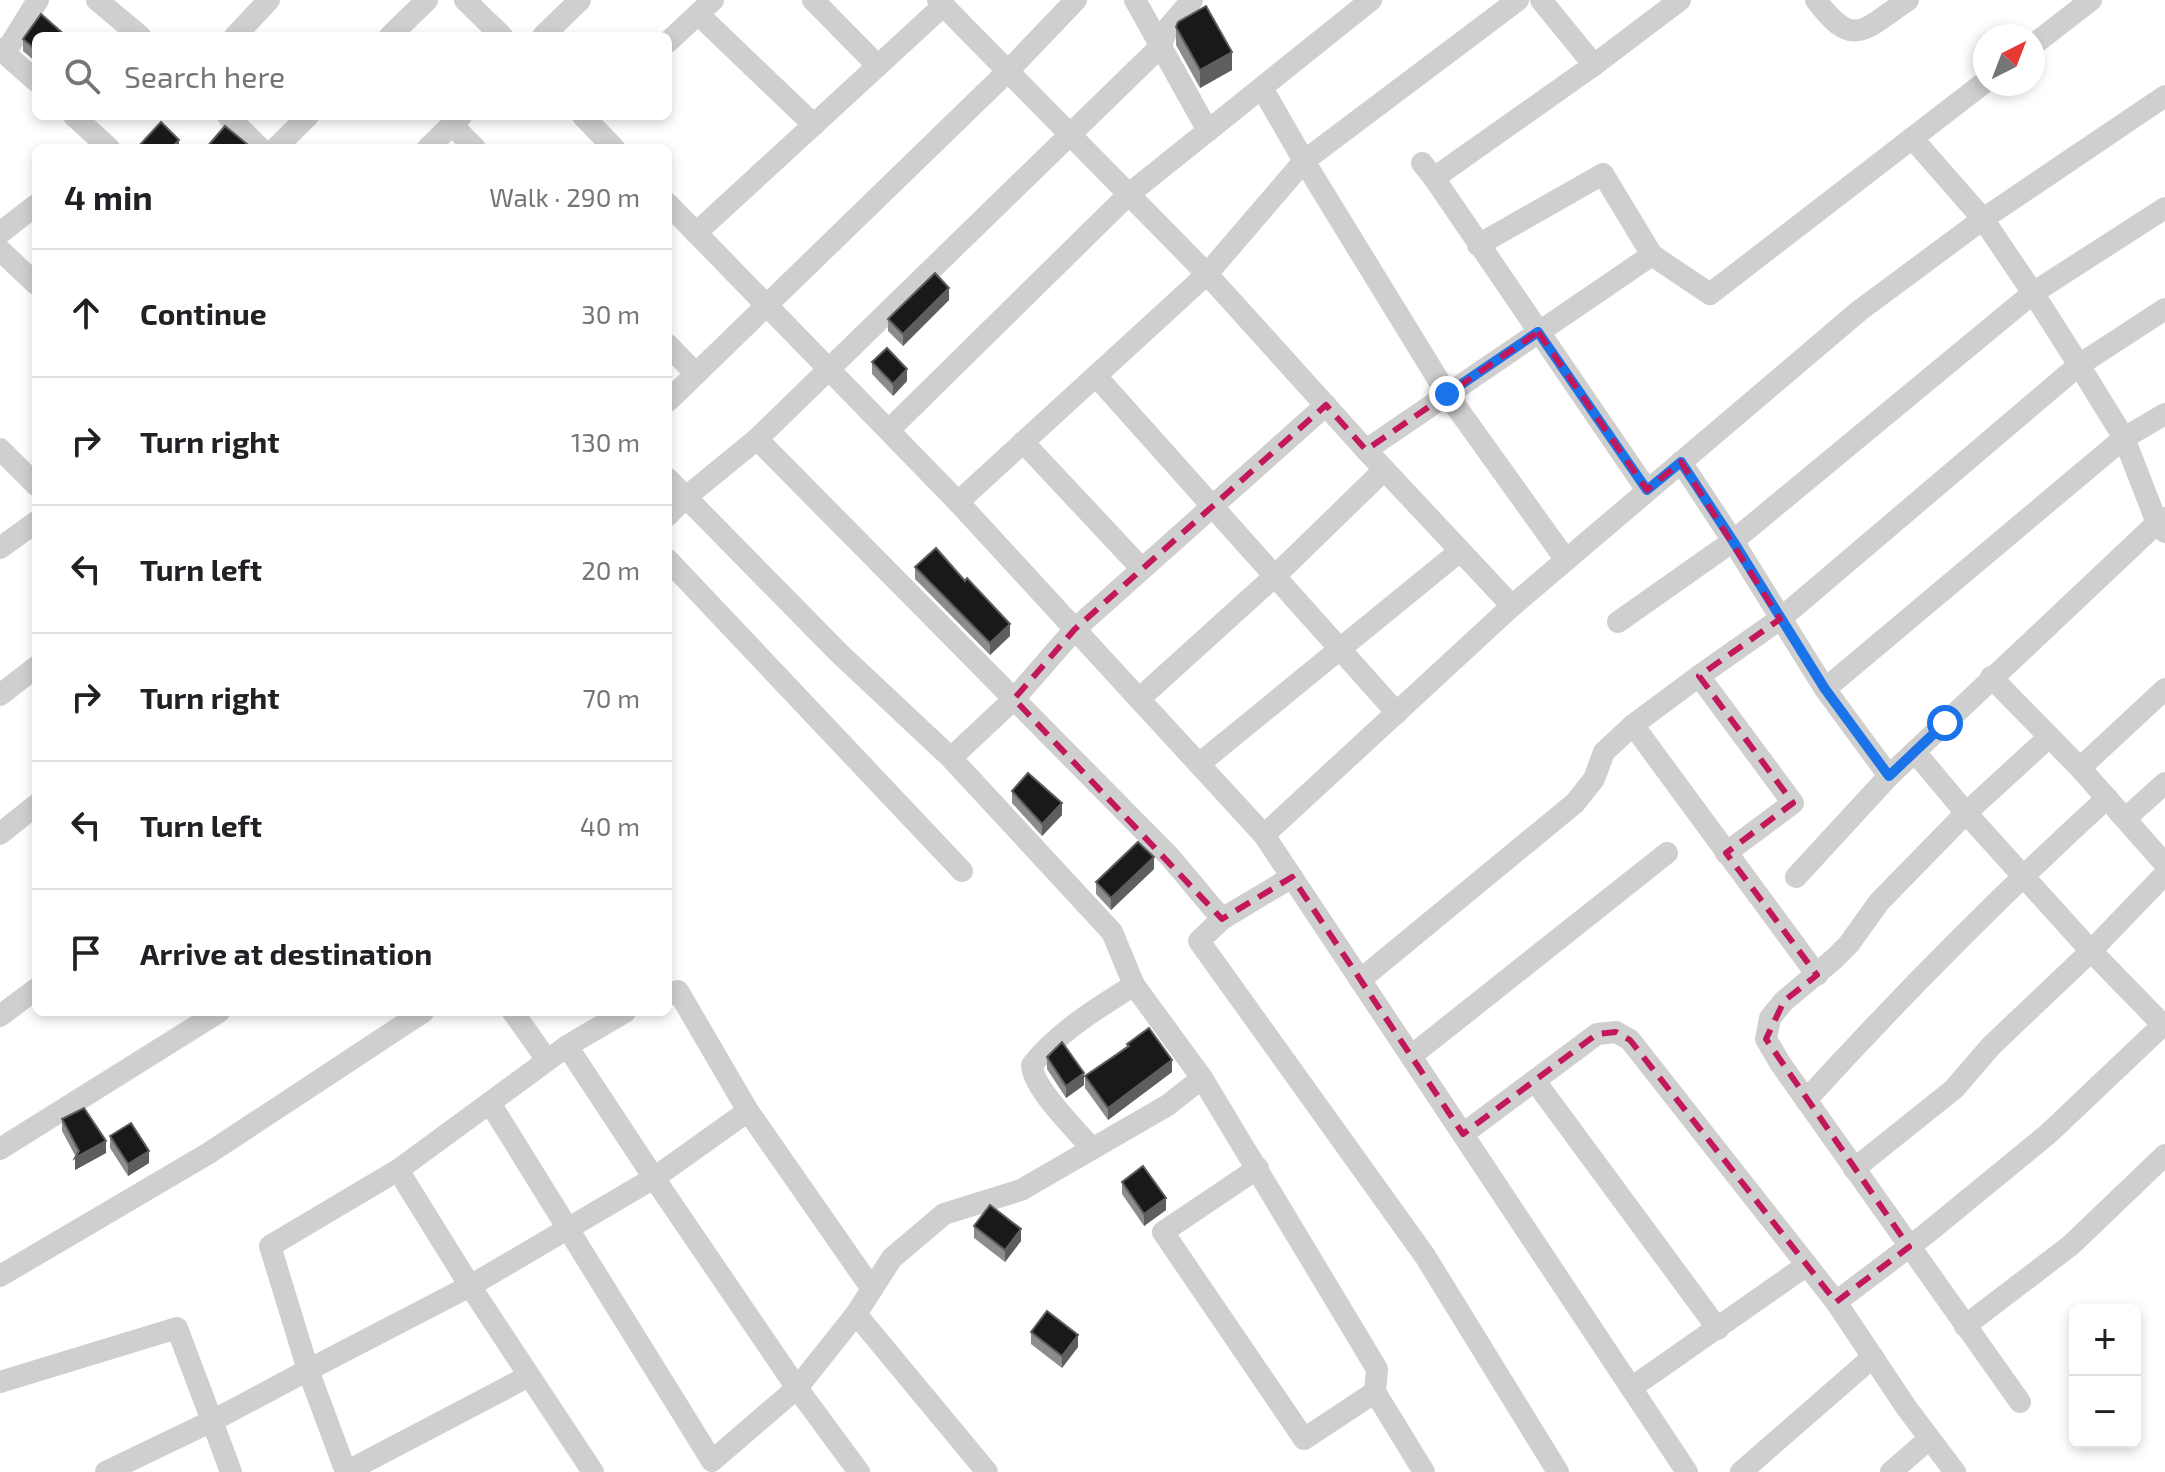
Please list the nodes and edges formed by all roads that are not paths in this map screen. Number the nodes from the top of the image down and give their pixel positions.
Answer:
1 (38, 0) edge
2 (97, 0) edge
3 (269, 0) edge
4 (427, 0) edge
5 (465, 0) edge
6 (580, 0) edge
7 (813, 0) edge
8 (1135, 0) edge
9 (1192, 0) edge
10 (1371, 0) edge
11 (1518, 0) edge
12 (1541, 0) edge
13 (1680, 0) edge
14 (1816, 0) edge
15 (1908, 0) edge
16 (2091, 0) edge
17 (941, 3) edge
18 (1068, 3) edge
19 (705, 7) edge
20 (135, 32) edge
21 (239, 32) edge
22 (394, 32) edge
23 (498, 32) edge
24 (547, 32) edge
25 (2045, 36) edge
26 (672, 38) edge
27 (1160, 47) junction
28 (2, 51) edge
29 (1594, 65) junction
30 (878, 66) junction
31 (1008, 71) junction
32 (32, 77) edge
33 (1262, 88) junction
34 (1973, 91) edge
35 (2165, 96) edge
36 (78, 120) edge
37 (232, 120) edge
38 (304, 120) edge
39 (456, 120) edge
40 (589, 120) edge
41 (814, 125) junction
42 (1208, 131) junction
43 (1071, 135) junction
44 (1912, 138) junction
45 (105, 144) edge
46 (256, 144) edge
47 (280, 144) edge
48 (432, 144) edge
49 (472, 144) edge
50 (610, 144) edge
51 (1304, 161) junction
52 (1129, 194) junction
53 (32, 208) edge
54 (672, 208) edge
55 (2165, 208) edge
56 (1983, 219) junction
57 (0, 233) edge
58 (696, 233) junction
59 (1478, 245) junction
60 (0, 250) edge
61 (1652, 255) junction
62 (1207, 274) junction
63 (32, 280) edge
64 (2033, 293) junction
65 (767, 306) junction
66 (2165, 309) edge
67 (1538, 332) junction
68 (672, 349) edge
69 (2079, 365) junction
70 (828, 369) junction
71 (696, 374) junction
72 (1096, 376) junction
73 (1447, 394) junction
74 (672, 397) edge
75 (1326, 405) junction
76 (2165, 414) edge
77 (889, 430) junction
78 (2124, 438) junction
79 (757, 439) junction
80 (1023, 442) junction
81 (0, 449) edge
82 (1366, 450) junction
83 (1681, 462) junction
84 (1384, 470) junction
85 (32, 481) edge
86 (672, 483) edge
87 (1647, 490) junction
88 (686, 497) junction
89 (958, 502) junction
90 (1213, 507) junction
91 (672, 511) edge
92 (2162, 524) edge
93 (32, 525) edge
94 (1733, 541) junction
95 (0, 548) edge
96 (1460, 551) junction
97 (1566, 560) junction
98 (672, 564) edge
99 (1142, 569) junction
100 (1275, 576) junction
101 (1512, 606) junction
102 (1780, 619) junction
103 (1618, 622) dead end
104 (1075, 629) junction
105 (1340, 649) junction
106 (32, 670) edge
107 (1699, 676) junction
108 (1991, 677) junction
109 (1825, 689) junction
110 (2165, 689) edge
111 (0, 695) edge
112 (1014, 699) junction
113 (1139, 699) junction
114 (1397, 713) junction
115 (1633, 725) junction
116 (2049, 737) junction
117 (1915, 752) junction
118 (951, 758) junction
119 (1199, 764) junction
120 (2080, 768) junction
121 (1889, 776) junction
122 (2165, 783) edge
123 (2107, 798) junction
124 (32, 808) edge
125 (1966, 813) junction
126 (2126, 818) junction
127 (0, 834) edge
128 (1264, 835) junction
129 (1667, 853) dead end
130 (1726, 853) junction
131 (2165, 864) edge
132 (962, 871) dead end
133 (2024, 874) junction
134 (2165, 874) edge
135 (1292, 877) junction
136 (1796, 877) dead end
137 (1222, 919) junction
138 (2091, 951) junction
139 (1817, 975) junction
140 (1360, 980) junction
141 (1134, 985) junction
142 (32, 992) edge
143 (672, 993) edge
144 (0, 1016) edge
145 (213, 1016) edge
146 (417, 1016) edge
147 (516, 1016) edge
148 (618, 1016) edge
149 (2164, 1025) edge
150 (567, 1046) junction
151 (1411, 1056) junction
152 (547, 1060) junction
153 (1202, 1078) junction
154 (1535, 1081) junction
155 (1806, 1100) junction
156 (490, 1103) junction
157 (748, 1111) junction
158 (1463, 1134) junction
159 (0, 1149) edge
160 (1092, 1149) junction
161 (2165, 1155) edge
162 (1258, 1168) junction
163 (1854, 1169) junction
164 (398, 1170) junction
165 (654, 1178) junction
166 (567, 1230) junction
167 (1909, 1247) junction
168 (1807, 1265) junction
169 (0, 1276) edge
170 (470, 1286) junction
171 (872, 1289) junction
172 (1836, 1302) junction
173 (856, 1314) junction
174 (1965, 1326) junction
175 (1718, 1329) junction
176 (1873, 1357) junction
177 (308, 1370) junction
178 (529, 1376) junction
179 (0, 1382) edge
180 (797, 1388) junction
181 (1631, 1388) junction
182 (1375, 1392) junction
183 (2020, 1402) dead end
184 (212, 1421) junction
185 (1929, 1439) junction
186 (705, 1467) edge
187 (847, 1468) edge
188 (106, 1472) edge
189 (231, 1472) edge
190 (346, 1472) edge
191 (593, 1472) edge
192 (987, 1472) edge
193 (1424, 1472) edge
194 (1558, 1472) edge
195 (1687, 1472) edge
196 (1741, 1472) edge
197 (1891, 1472) edge
198 (1955, 1472) edge

1 - 28 street
2 - 20 street
3 - 21 street
4 - 22 street
5 - 23 street
6 - 24 street
7 - 30 street
8 - 27 street
9 - 27 street
10 - 33 street
11 - 51 street
12 - 29 street
13 - 29 street
14 - 15 street
16 - 25 street
17 - 30 street
17 - 31 street
18 - 31 street
19 - 26 street
19 - 41 street
27 - 42 street
27 - 43 street
28 - 32 street
29 - 59 street
30 - 41 street
31 - 43 street
31 - 65 street
33 - 42 street
33 - 51 street
34 - 44 street
35 - 56 street
36 - 45 street
37 - 46 street
38 - 47 street
39 - 48 street
39 - 49 street
40 - 50 street
41 - 58 street
42 - 52 street
43 - 52 street
43 - 70 street
44 - 56 street
44 - 61 street
51 - 62 street
51 - 73 street
52 - 62 street
52 - 77 street
53 - 57 street
54 - 58 street
55 - 64 street
56 - 64 street
56 - 83 street
58 - 65 street
59 - 61 street
59 - 67 street
60 - 63 street
61 - 67 street
62 - 72 street
62 - 75 street
64 - 69 street
64 - 94 street
65 - 70 street
65 - 71 street
66 - 69 street
67 - 73 street
67 - 87 street
68 - 71 street
69 - 78 street
69 - 102 street
70 - 77 street
70 - 79 street
71 - 74 street
72 - 80 street
72 - 90 street
73 - 82 street
73 - 97 street
75 - 82 street
75 - 90 street
76 - 78 street
77 - 89 street
78 - 92 street
78 - 109 street
79 - 88 street
79 - 112 street
80 - 89 street
80 - 99 street
81 - 85 street
82 - 84 street
83 - 87 street
83 - 94 street
84 - 96 street
84 - 100 street
86 - 88 street
87 - 97 street
88 - 91 street
88 - 118 street
89 - 104 street
90 - 99 street
90 - 100 street
92 - 108 street
93 - 95 street
94 - 102 street
94 - 103 street
96 - 101 street
96 - 105 street
97 - 101 street
98 - 132 street
99 - 104 street
100 - 105 street
100 - 113 street
101 - 114 street
102 - 107 street
102 - 109 street
104 - 112 street
104 - 113 street
105 - 114 street
105 - 119 street
106 - 111 street
107 - 115 street
107 - 130 street
108 - 116 street
108 - 117 street
109 - 121 street
110 - 120 street
112 - 118 street
112 - 137 street
113 - 119 street
114 - 128 street
115 - 130 street
115 - 140 street
116 - 120 street
116 - 125 street
117 - 121 street
117 - 125 street
118 - 141 street
119 - 128 street
120 - 123 street
121 - 136 street
122 - 126 street
123 - 126 street
123 - 133 street
124 - 127 street
125 - 133 street
125 - 139 street
126 - 131 street
128 - 135 street
129 - 151 street
130 - 139 street
133 - 138 street
133 - 155 street
134 - 138 street
135 - 137 street
135 - 140 street
137 - 194 street
138 - 149 street
138 - 163 street
139 - 155 street
140 - 151 street
141 - 153 street
141 - 160 street
142 - 144 street
143 - 157 street
145 - 159 street
146 - 169 street
147 - 152 street
148 - 150 street
149 - 167 street
150 - 152 street
150 - 165 street
151 - 158 street
152 - 156 street
153 - 160 street
153 - 162 street
154 - 158 street
154 - 168 street
154 - 175 street
155 - 163 street
156 - 164 street
156 - 166 street
157 - 165 street
157 - 171 street
158 - 181 street
160 - 171 street
161 - 174 street
162 - 182 street
162 - 182 street
163 - 167 street
164 - 170 street
164 - 177 street
165 - 166 street
165 - 180 street
166 - 170 street
166 - 186 street
167 - 172 street
167 - 174 street
168 - 172 street
168 - 175 street
170 - 177 street
170 - 178 street
171 - 173 street
172 - 176 street
173 - 180 street
173 - 192 street
174 - 183 street
175 - 181 street
176 - 185 street
176 - 196 street
177 - 184 street
177 - 190 street
178 - 190 street
178 - 191 street
179 - 184 street
180 - 186 street
180 - 187 street
181 - 195 street
182 - 193 street
184 - 188 street
184 - 189 street
185 - 197 street
185 - 198 street

